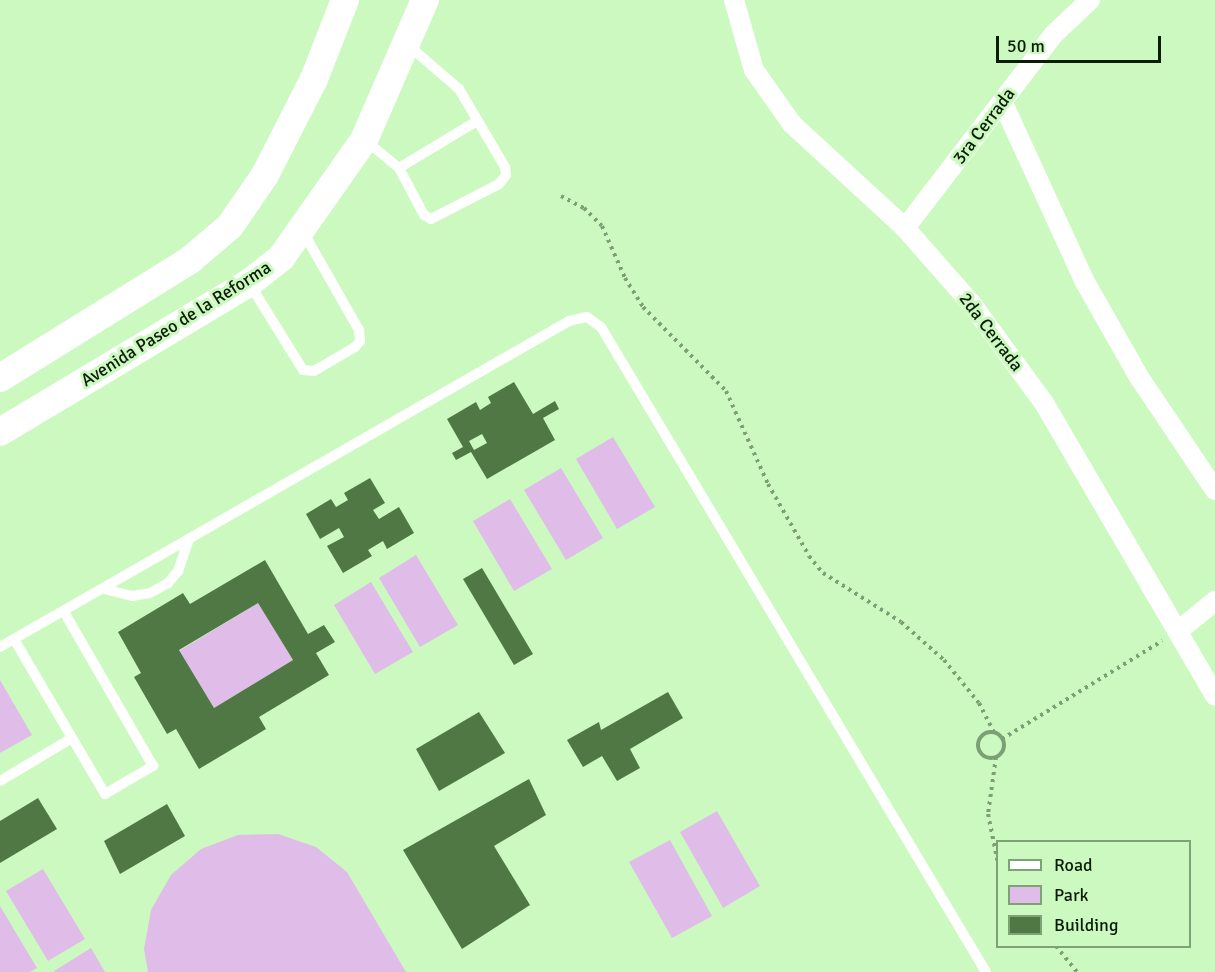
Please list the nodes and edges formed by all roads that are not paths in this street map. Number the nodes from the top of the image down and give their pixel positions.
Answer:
1 (345, 0) edge
2 (425, 0) edge
3 (734, 0) edge
4 (1090, 0) edge
5 (406, 44) junction
6 (1002, 101) junction
7 (477, 121) junction
8 (364, 140) junction
9 (399, 168) junction
10 (905, 228) junction
11 (302, 230) junction
12 (249, 283) junction
13 (0, 378) edge
14 (2, 424) edge
15 (1215, 490) edge
16 (189, 539) junction
17 (104, 589) junction
18 (1215, 601) edge
19 (64, 612) junction
20 (1178, 631) junction
21 (14, 639) junction
22 (0, 647) edge
23 (1215, 696) edge
24 (72, 738) junction
25 (0, 781) edge
26 (986, 972) edge

1 - 13 street
2 - 5 street, Avenida Paseo de la Reforma
3 - 10 street, 2da Cerrada
4 - 6 street, 3ra Cerrada
5 - 7 lane
5 - 8 street, Avenida Paseo de la Reforma
6 - 10 street, 3ra Cerrada
6 - 15 street
7 - 9 lane
7 - 9 lane
8 - 9 lane
8 - 11 street, Avenida Paseo de la Reforma
10 - 20 street, 2da Cerrada
11 - 12 street, Avenida Paseo de la Reforma
11 - 12 lane
12 - 14 street, Avenida Paseo de la Reforma
16 - 17 lane
16 - 17 lane
16 - 26 lane
17 - 19 lane
18 - 20 street
19 - 21 lane
19 - 24 lane
20 - 23 street, 2da Cerrada
21 - 22 lane
21 - 24 lane
24 - 25 lane

